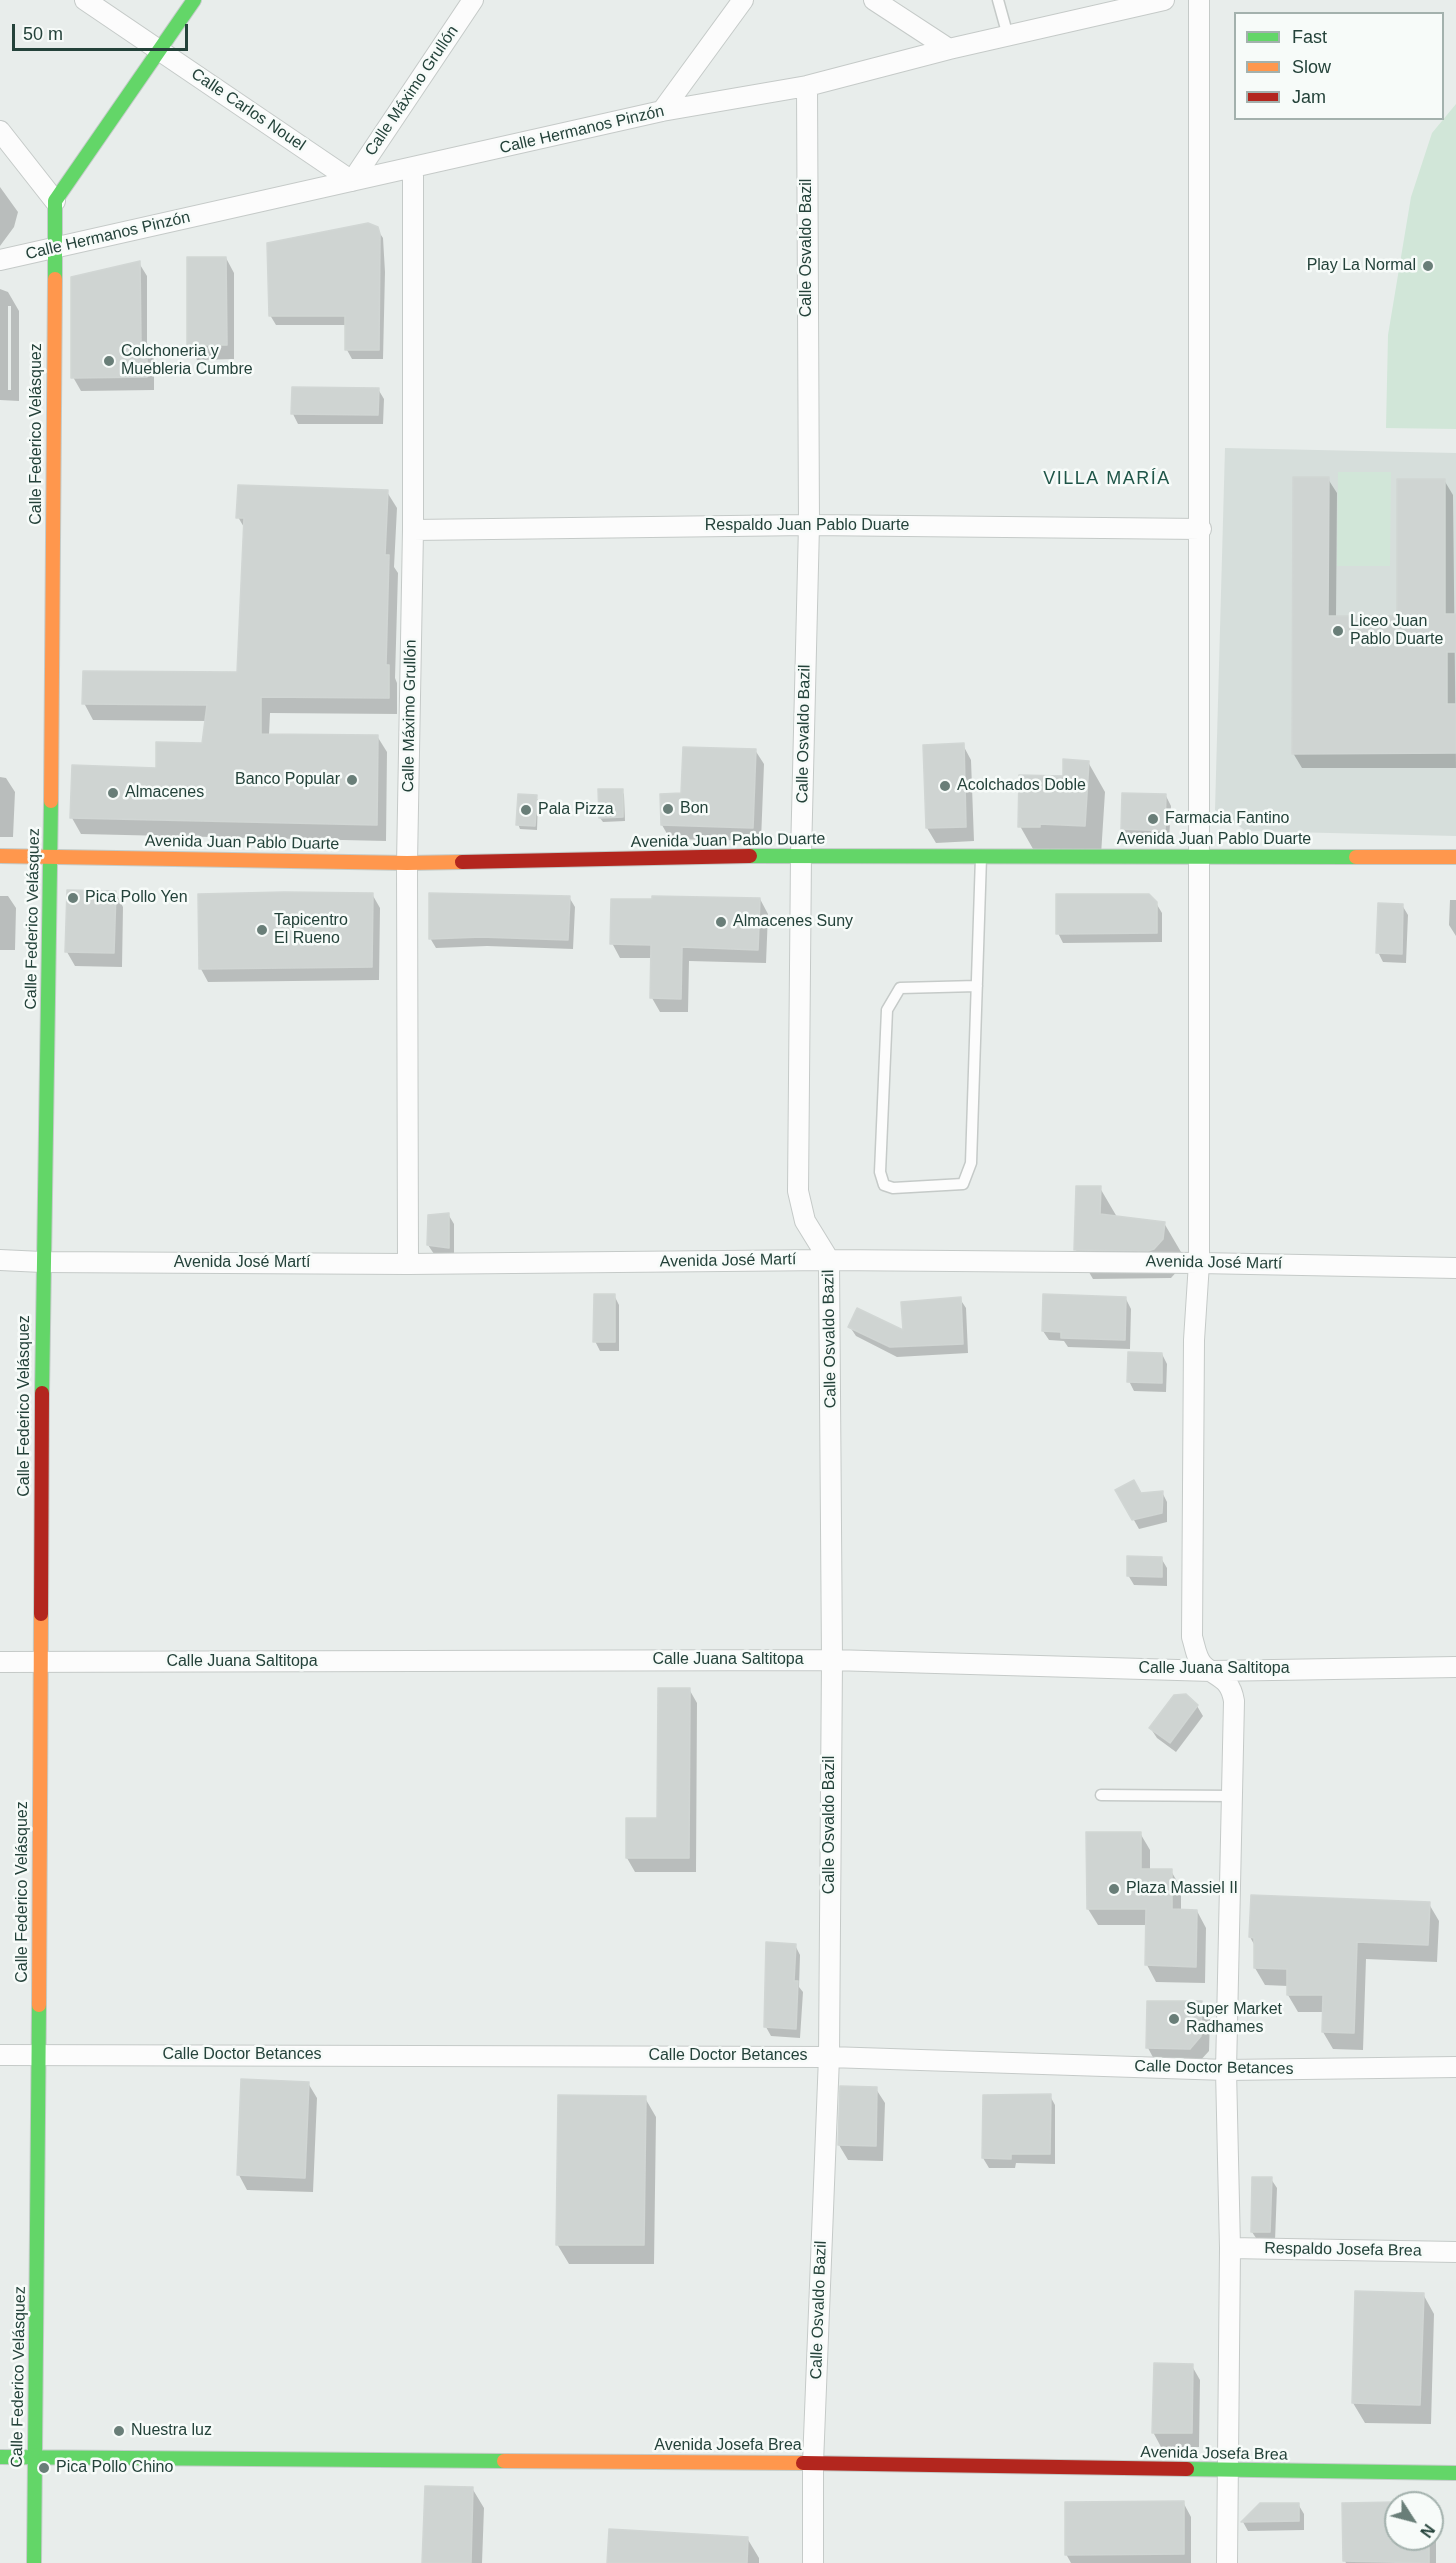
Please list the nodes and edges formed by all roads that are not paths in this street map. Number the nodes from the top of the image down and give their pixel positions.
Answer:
1 (85, 0) edge
2 (194, 0) edge
3 (473, 0) edge
4 (744, 0) edge
5 (874, 0) edge
6 (998, 0) edge
7 (1164, 0) edge
8 (1199, 0) edge
9 (1008, 36) junction
10 (949, 49) junction
11 (160, 50) junction
12 (807, 86) junction
13 (662, 111) junction
14 (0, 131) edge
15 (413, 167) junction
16 (352, 181) junction
17 (55, 201) junction
18 (54, 248) junction
19 (0, 260) edge
20 (809, 525) junction
21 (1201, 529) junction
22 (413, 531) junction
23 (801, 855) junction
24 (0, 856) edge
25 (51, 856) junction
26 (981, 856) junction
27 (1201, 857) junction
28 (1456, 857) edge
29 (407, 863) junction
30 (977, 986) junction
31 (0, 1260) edge
32 (829, 1260) junction
33 (42, 1262) junction
34 (1199, 1263) junction
35 (408, 1264) junction
36 (1456, 1268) edge
37 (832, 1660) junction
38 (0, 1662) edge
39 (39, 1662) junction
40 (1456, 1667) edge
41 (1212, 1671) junction
42 (1101, 1795) dead end
43 (1232, 1796) junction
44 (39, 2054) junction
45 (0, 2055) edge
46 (829, 2057) junction
47 (1456, 2067) edge
48 (1226, 2070) junction
49 (1230, 2248) junction
50 (1456, 2252) edge
51 (0, 2457) edge
52 (35, 2458) junction
53 (813, 2463) junction
54 (1228, 2471) junction
55 (1456, 2473) edge
56 (34, 2563) edge
57 (813, 2563) edge
58 (1227, 2563) edge

1 - 11 street, Calle Carlos Nouel
2 - 11 main road
3 - 16 street, Calle Máximo Grullón
4 - 13 street
5 - 10 street
6 - 9 lane
7 - 9 street, Calle Hermanos Pinzón
8 - 21 street
9 - 10 street, Calle Hermanos Pinzón
10 - 12 street, Calle Hermanos Pinzón
11 - 16 street, Calle Carlos Nouel
11 - 17 main road
12 - 13 street, Calle Hermanos Pinzón
12 - 20 street, Calle Osvaldo Bazil
13 - 15 street, Calle Hermanos Pinzón
14 - 17 street
15 - 16 street, Calle Hermanos Pinzón
15 - 22 street, Calle Máximo Grullón
16 - 18 street, Calle Hermanos Pinzón
17 - 18 main road, Calle Federico Velásquez
18 - 19 street, Calle Hermanos Pinzón
18 - 25 main road, Calle Federico Velásquez
20 - 21 street, Respaldo Juan Pablo Duarte
20 - 22 street, Respaldo Juan Pablo Duarte
20 - 23 street, Calle Osvaldo Bazil
21 - 27 street
22 - 29 street, Calle Máximo Grullón
23 - 26 main road, Avenida Juan Pablo Duarte
23 - 29 main road, Avenida Juan Pablo Duarte
23 - 32 street, Calle Osvaldo Bazil
24 - 25 main road, Avenida Juan Pablo Duarte
25 - 29 main road, Avenida Juan Pablo Duarte
25 - 33 main road, Calle Federico Velásquez
26 - 27 main road, Avenida Juan Pablo Duarte
26 - 30 lane
27 - 28 main road, Avenida Juan Pablo Duarte
27 - 34 street
29 - 35 street, Calle Máximo Grullón
30 - 30 lane
31 - 33 street, Avenida José Martí
32 - 34 street, Avenida José Martí
32 - 35 street, Avenida José Martí
32 - 37 street, Calle Osvaldo Bazil
33 - 35 street, Avenida José Martí
33 - 39 main road, Calle Federico Velásquez
34 - 36 street, Avenida José Martí
34 - 41 street
37 - 39 street, Calle Juana Saltitopa
37 - 41 street, Calle Juana Saltitopa
37 - 46 street, Calle Osvaldo Bazil
38 - 39 street, Calle Juana Saltitopa
39 - 44 main road, Calle Federico Velásquez
40 - 41 street, Calle Juana Saltitopa
41 - 43 street
42 - 43 lane
43 - 48 street
44 - 45 street, Calle Doctor Betances
44 - 46 street, Calle Doctor Betances
44 - 52 main road, Calle Federico Velásquez
46 - 48 street, Calle Doctor Betances
46 - 53 street, Calle Osvaldo Bazil
47 - 48 street, Calle Doctor Betances
48 - 49 street
49 - 50 street, Respaldo Josefa Brea
49 - 54 street
51 - 52 main road, Avenida Josefa Brea
52 - 53 main road, Avenida Josefa Brea
52 - 56 main road, Calle Federico Velásquez
53 - 54 main road, Avenida Josefa Brea
53 - 57 street, Calle Osvaldo Bazil
54 - 55 main road, Avenida Josefa Brea
54 - 58 street

